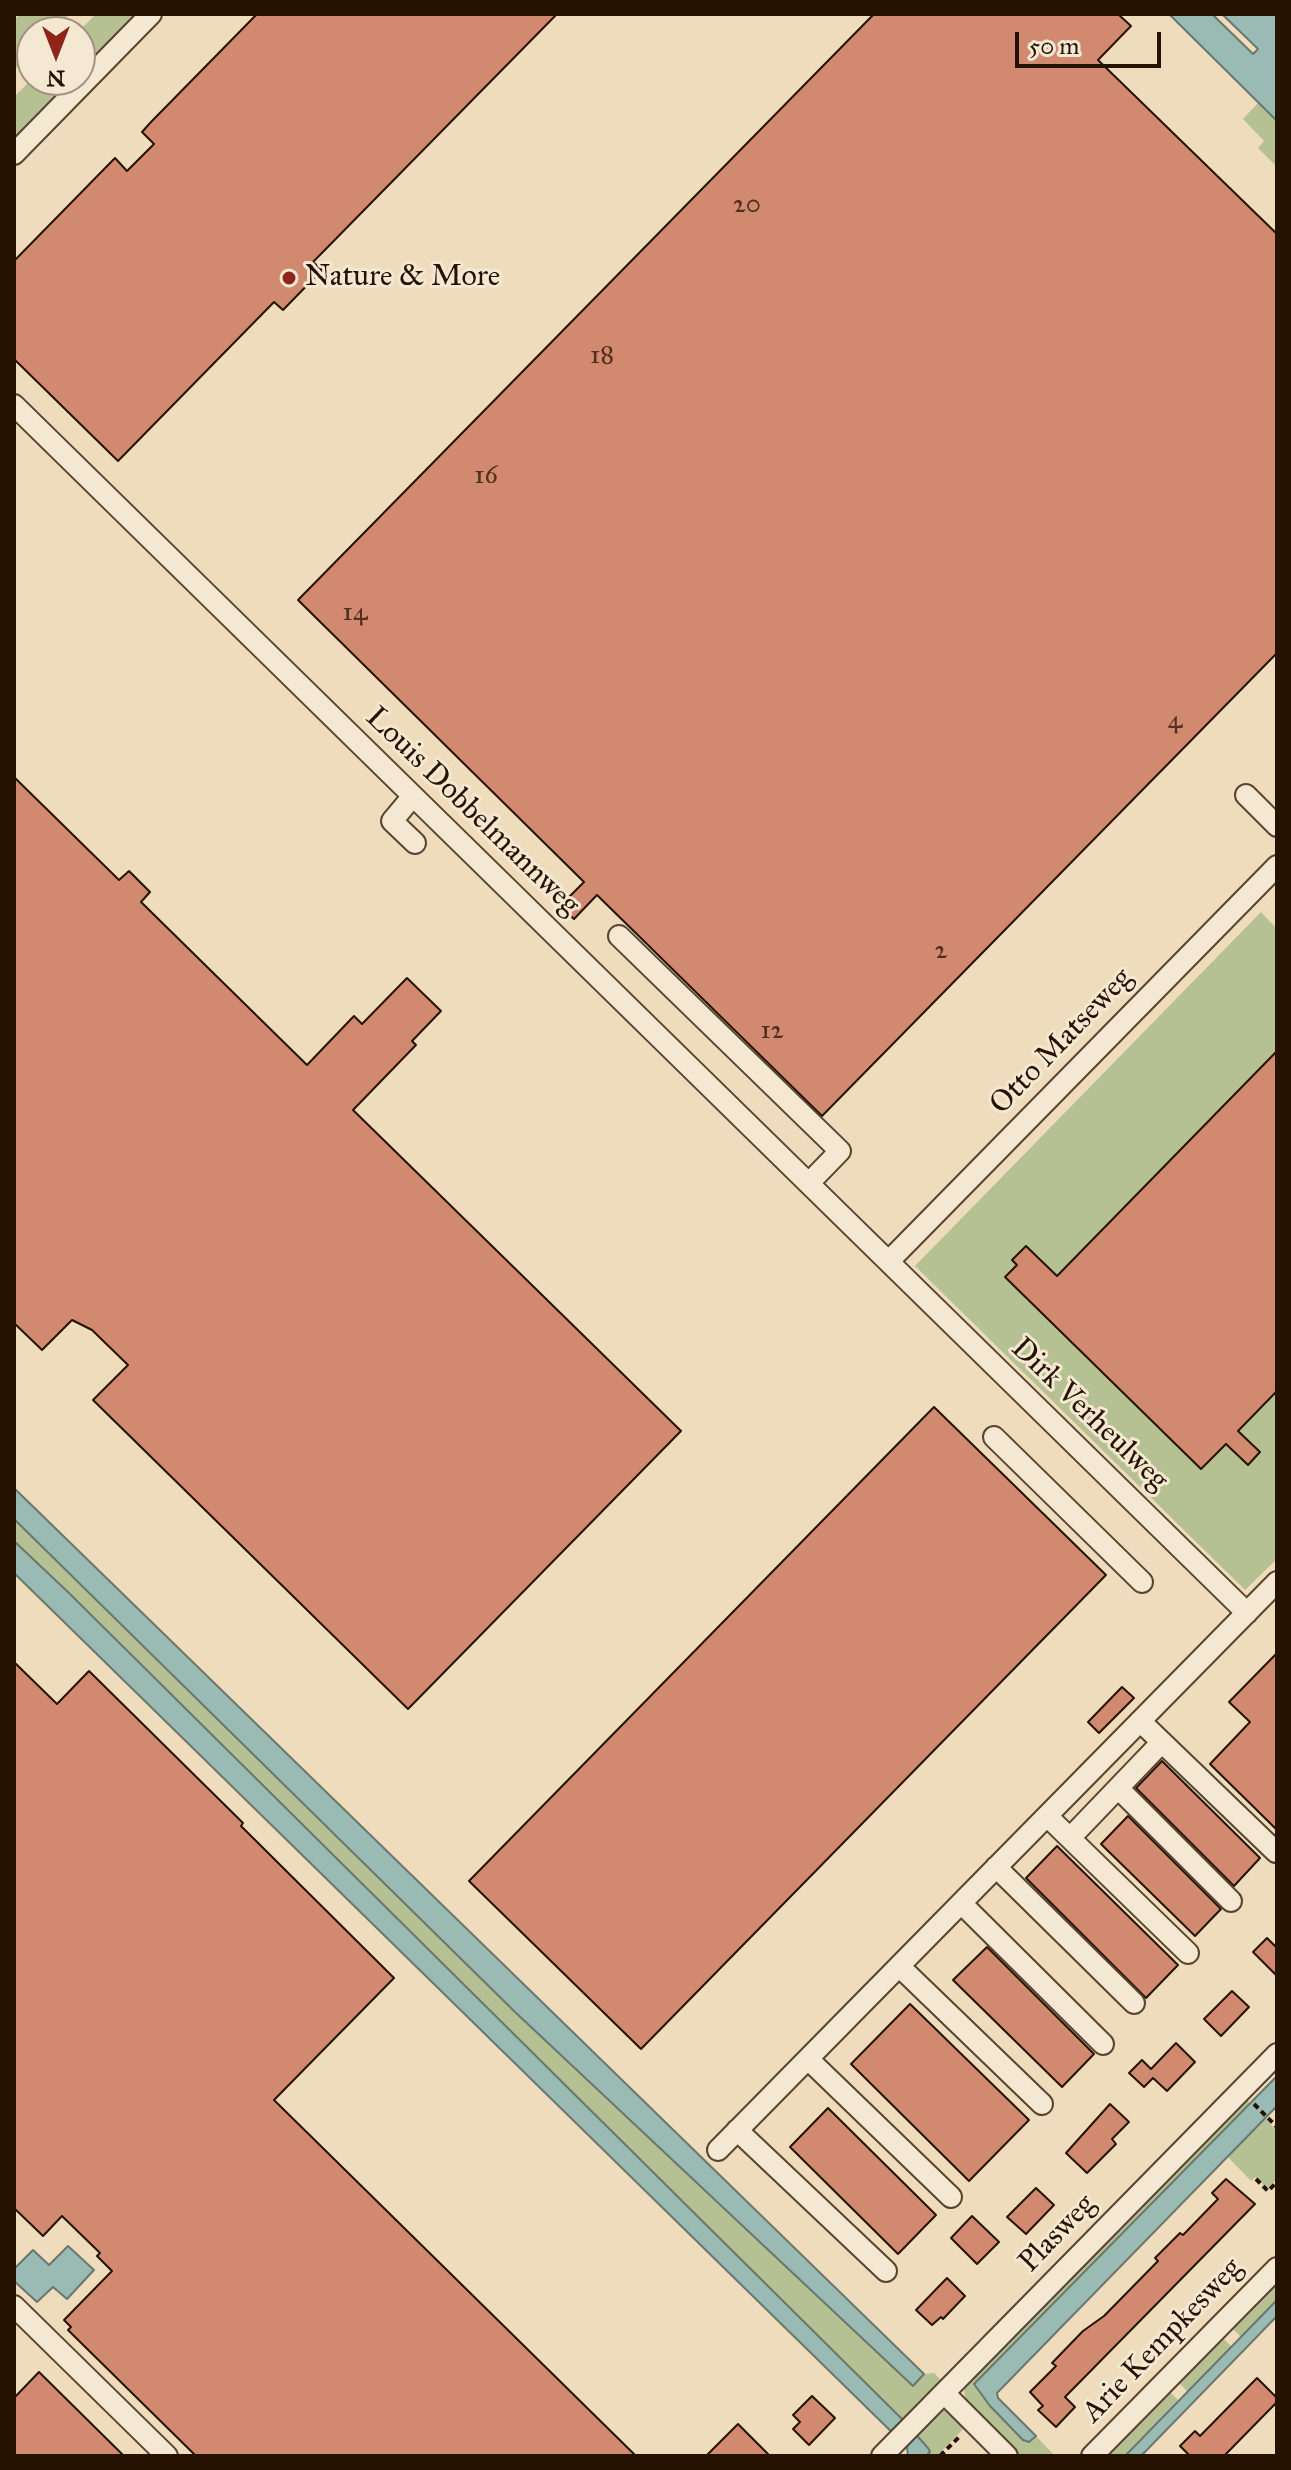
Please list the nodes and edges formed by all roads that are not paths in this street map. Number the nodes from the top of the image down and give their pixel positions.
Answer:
1 (151, 14) edge
2 (14, 154) edge
3 (14, 405) edge
4 (1246, 795) dead end
5 (413, 796) junction
6 (1277, 826) edge
7 (415, 843) dead end
8 (1277, 866) edge
9 (619, 936) dead end
10 (809, 1183) junction
11 (889, 1261) junction
12 (994, 1437) dead end
13 (1142, 1582) dead end
14 (1277, 1582) edge
15 (1247, 1613) junction
16 (1140, 1721) junction
17 (1162, 1742) junction
18 (1118, 1788) junction
19 (1047, 1816) junction
20 (1070, 1838) junction
21 (1276, 1852) edge
22 (996, 1867) junction
23 (1231, 1901) dead end
24 (961, 1903) junction
25 (1188, 1953) dead end
26 (899, 1966) junction
27 (1134, 2003) dead end
28 (1103, 2044) dead end
29 (1277, 2054) edge
30 (808, 2059) junction
31 (1042, 2104) dead end
32 (737, 2130) junction
33 (718, 2150) dead end
34 (951, 2197) dead end
35 (1277, 2268) edge
36 (886, 2271) dead end
37 (14, 2306) edge
38 (944, 2393) junction
39 (886, 2451) edge
40 (167, 2456) edge
41 (1007, 2456) edge
42 (1092, 2456) edge

1 - 2 street
3 - 5 street, Louis Dobbelmannweg
4 - 6 street
5 - 7 street
5 - 10 street, Louis Dobbelmannweg
8 - 11 street, Otto Matseweg
9 - 10 street
10 - 11 street, Louis Dobbelmannweg
11 - 15 street, Dirk Verheulweg
12 - 13 street
14 - 15 street
15 - 16 street
16 - 17 street
16 - 19 street
17 - 18 street
17 - 21 street
18 - 20 street
18 - 23 street
19 - 20 street
19 - 22 street
20 - 25 street
22 - 24 street
22 - 27 street
24 - 26 street
24 - 28 street
26 - 30 street
26 - 31 street
29 - 38 street, Plasweg
30 - 32 street
30 - 34 street
32 - 33 street
32 - 36 street
35 - 42 street, Arie Kempkesweg
37 - 40 street
38 - 39 street, Plasweg
38 - 41 street

